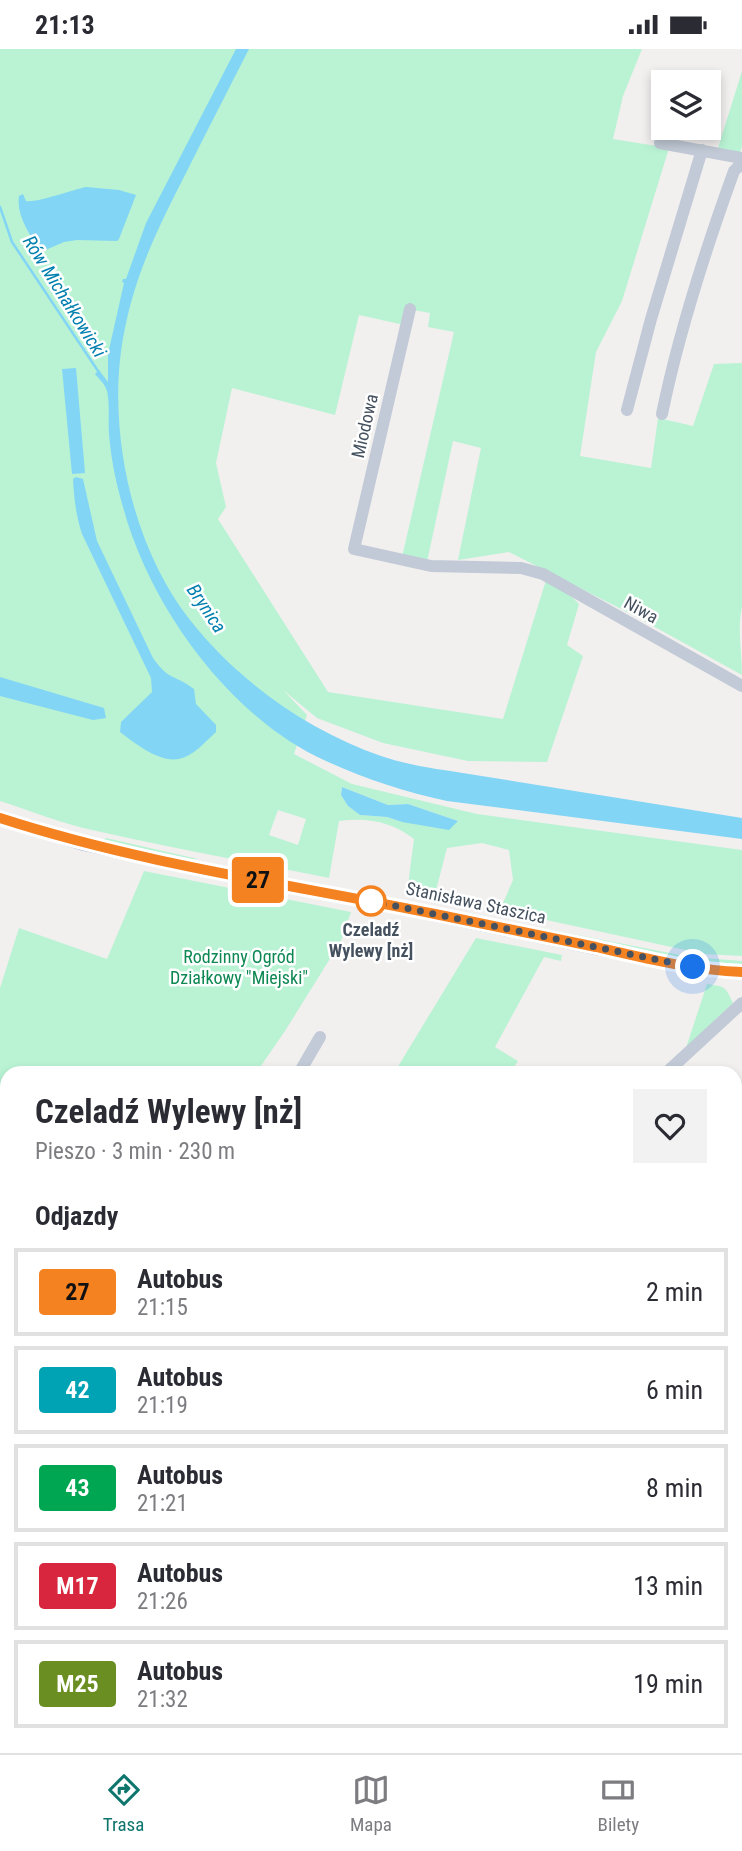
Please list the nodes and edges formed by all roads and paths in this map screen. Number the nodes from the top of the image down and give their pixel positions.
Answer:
1 (660, 143) dead end
2 (702, 150) junction
3 (742, 160) edge
4 (410, 309) dead end
5 (627, 410) dead end
6 (662, 414) dead end
7 (354, 549) joint
8 (742, 686) edge
9 (0, 818) edge
10 (742, 972) edge
11 (742, 1003) edge
12 (320, 1037) dead end
13 (303, 1066) edge
14 (674, 1066) edge

1 - 2 street
2 - 3 street
2 - 5 street
3 - 6 street
4 - 7 street, Miodowa
7 - 8 street, Niwa
9 - 10 main road, Stanisława Staszica
11 - 14 street
12 - 13 street

